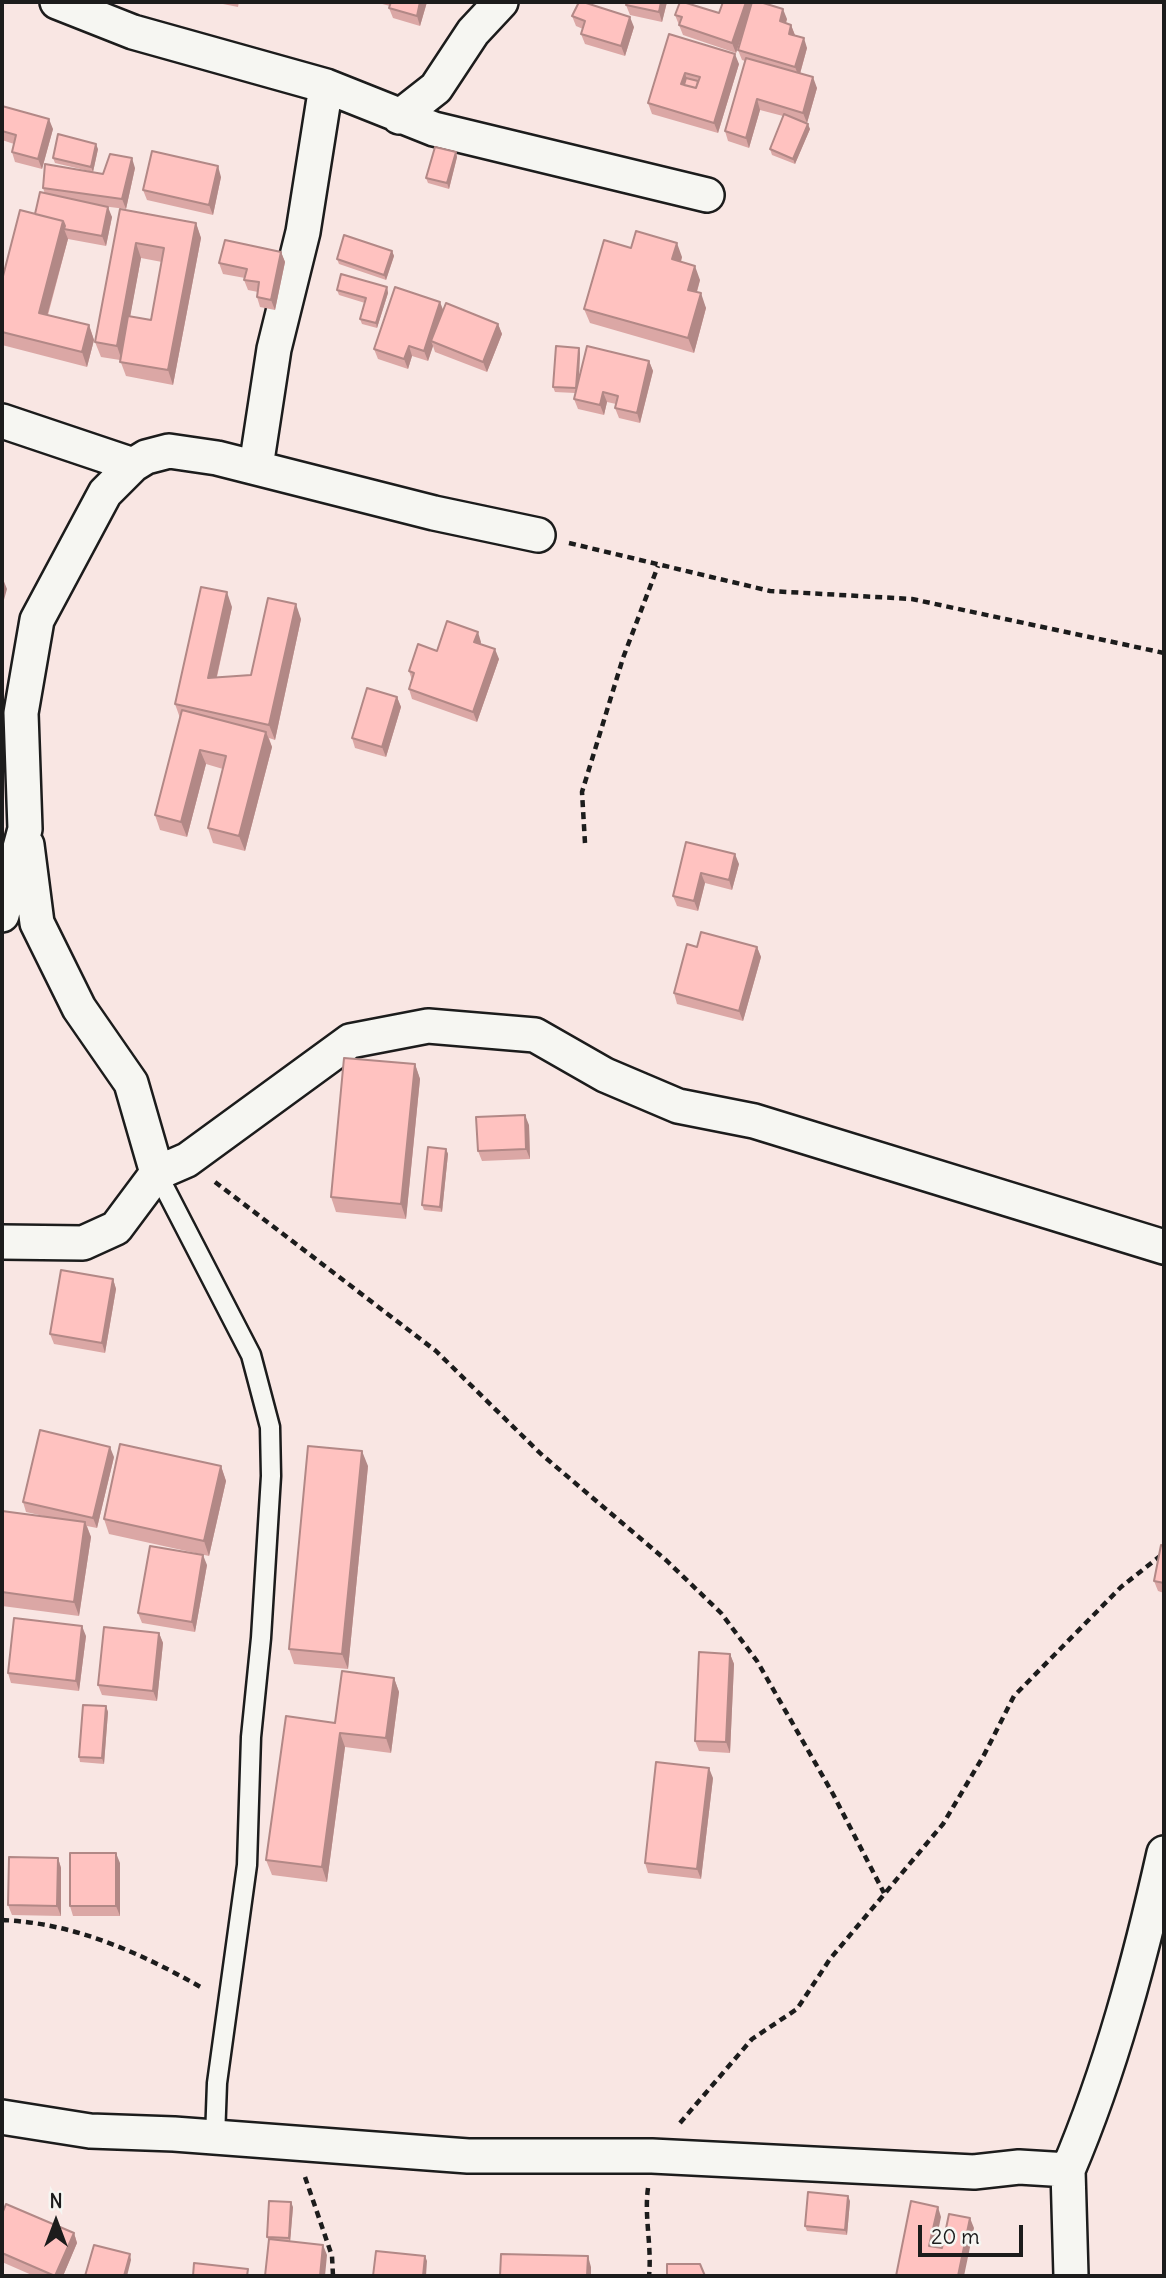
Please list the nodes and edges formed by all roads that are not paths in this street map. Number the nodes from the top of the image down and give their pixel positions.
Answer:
1 (57, 2) edge
2 (501, 2) edge
3 (326, 86) junction
4 (400, 117) junction
5 (707, 195) dead end
6 (2, 421) edge
7 (133, 465) junction
8 (256, 467) junction
9 (537, 535) road end
10 (11, 711) edge
11 (25, 829) junction
12 (2, 915) edge
13 (172, 1167) junction
14 (2, 1242) edge
15 (1164, 1247) edge
16 (1164, 1853) edge
17 (2, 2117) edge
18 (215, 2138) junction
19 (1068, 2169) junction
20 (1071, 2276) edge

1 - 3 street
2 - 4 street
3 - 4 street
3 - 8 street
4 - 5 street
6 - 7 street
7 - 8 street
7 - 10 street
8 - 9 street
10 - 11 street
11 - 12 street
11 - 13 street
13 - 14 street
13 - 15 street
13 - 18 lane
16 - 19 street
17 - 18 street
18 - 19 street
19 - 20 street

